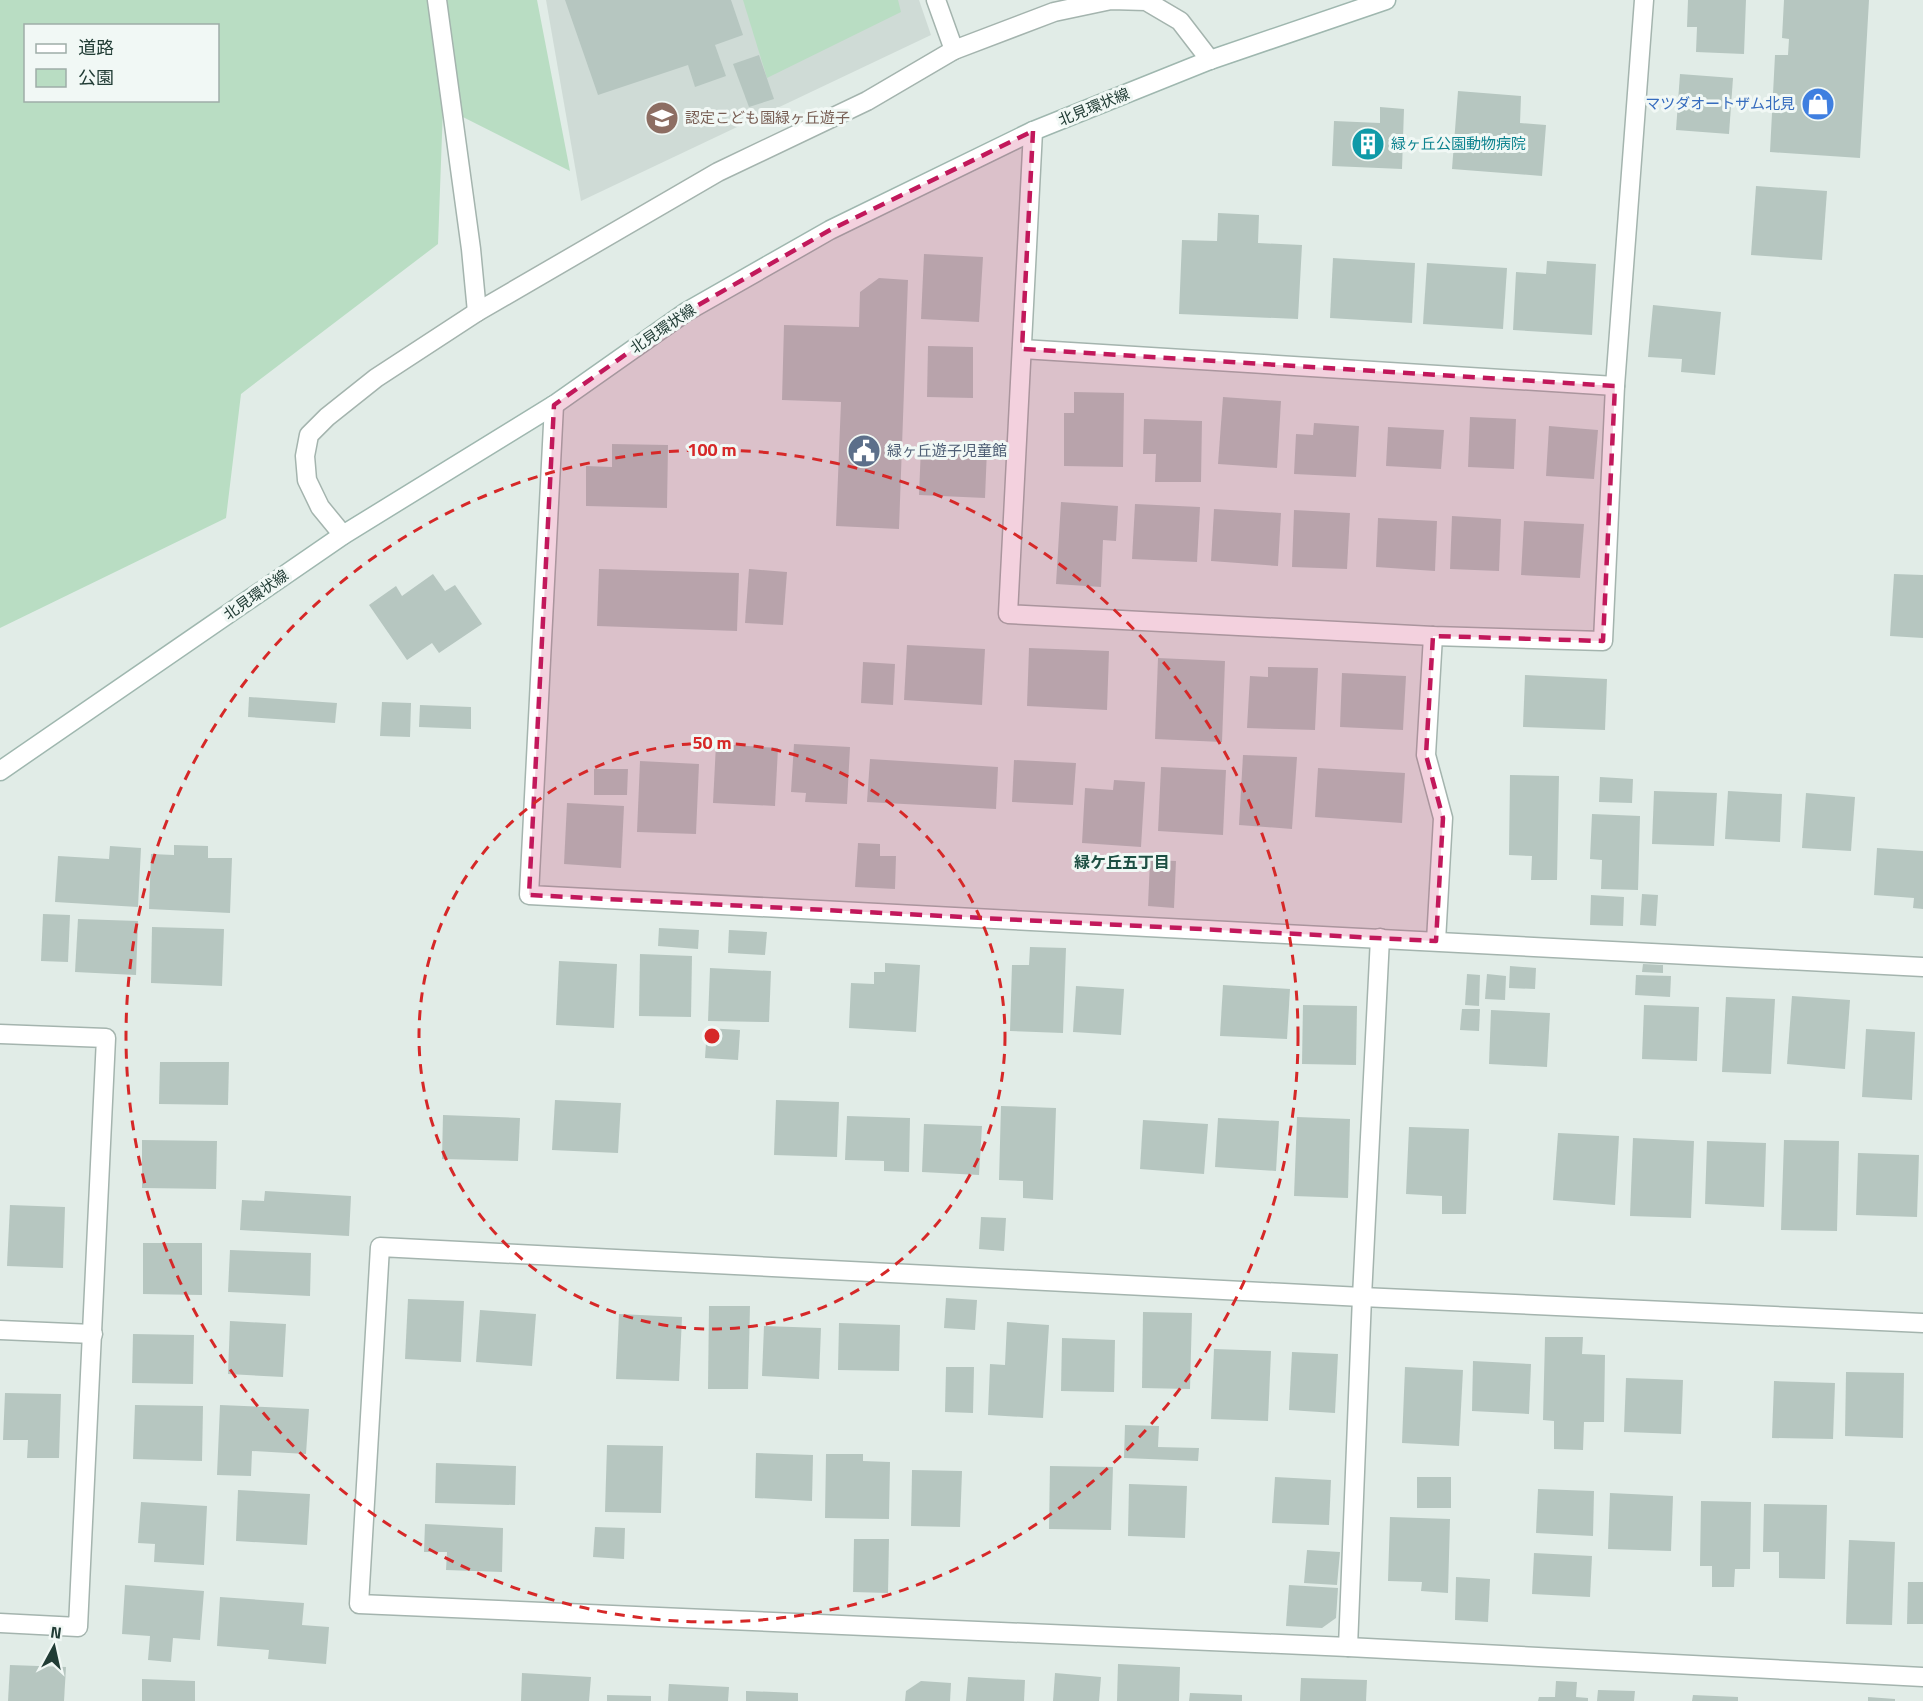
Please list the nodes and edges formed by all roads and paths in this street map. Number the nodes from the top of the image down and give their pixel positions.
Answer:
1 (437, 0) edge
2 (936, 0) edge
3 (1386, 0) edge
4 (1644, 0) edge
5 (954, 50) junction
6 (1210, 60) junction
7 (1033, 131) junction
8 (477, 312) junction
9 (1022, 349) junction
10 (1615, 386) junction
11 (554, 405) junction
12 (343, 535) junction
13 (1433, 636) junction
14 (0, 771) edge
15 (1380, 938) junction
16 (1436, 941) junction
17 (1923, 967) edge
18 (0, 1034) edge
19 (1362, 1297) junction
20 (1923, 1323) edge
21 (0, 1330) edge
22 (93, 1334) junction
23 (0, 1623) edge
24 (1348, 1647) junction
25 (1923, 1677) edge

1 - 8 street
2 - 5 street
3 - 6 street, 北見環状線
4 - 10 street
5 - 6 street
5 - 8 street
6 - 7 street, 北見環状線
7 - 9 street
7 - 11 street, 北見環状線
8 - 12 street
9 - 10 street
9 - 13 street
10 - 13 street
11 - 12 street, 北見環状線
11 - 15 street
12 - 14 street, 北見環状線
13 - 16 street
15 - 16 street
15 - 19 street
16 - 17 street
18 - 22 street
19 - 20 street
19 - 24 street
19 - 24 street
21 - 22 street
22 - 23 street
24 - 25 street

